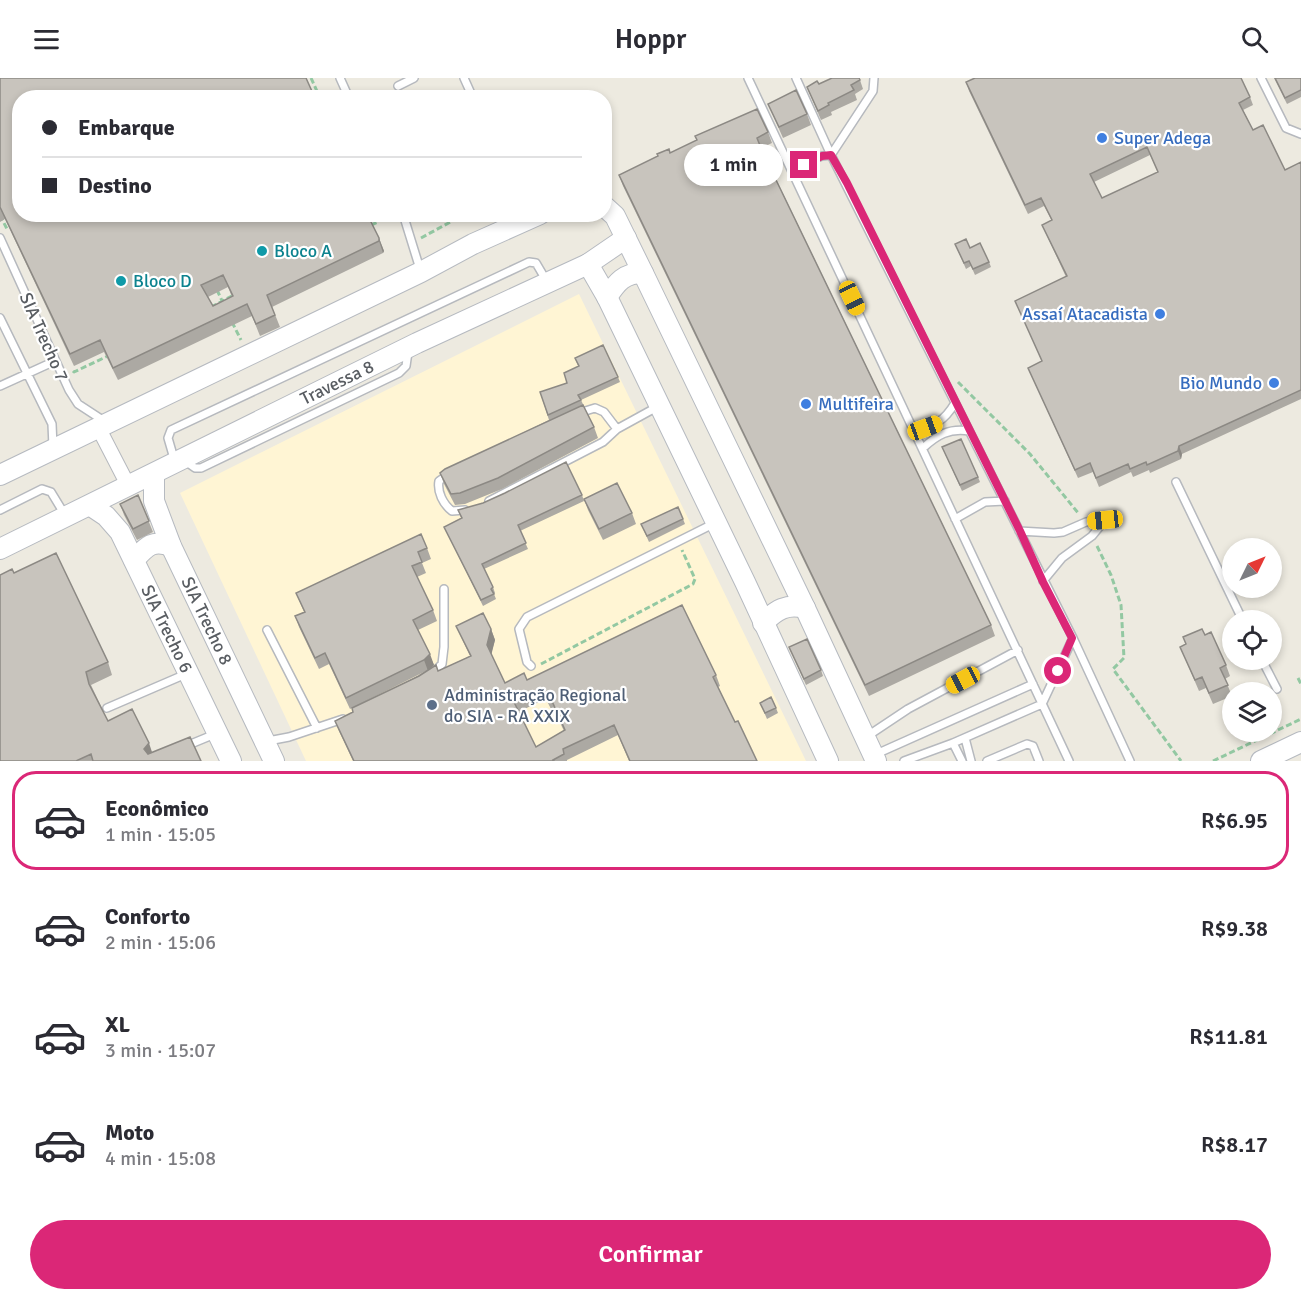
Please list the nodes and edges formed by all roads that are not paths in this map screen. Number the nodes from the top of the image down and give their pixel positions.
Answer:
1 (414, 78) edge
2 (748, 78) edge
3 (796, 78) edge
4 (874, 78) edge
5 (1261, 78) edge
6 (398, 86) dead end
7 (1301, 134) edge
8 (831, 155) junction
9 (791, 169) junction
10 (612, 213) edge
11 (405, 222) edge
12 (522, 222) edge
13 (0, 238) edge
14 (626, 238) junction
15 (588, 264) junction
16 (421, 272) junction
17 (643, 273) junction
18 (548, 283) junction
19 (607, 297) junction
20 (0, 318) edge
21 (55, 361) junction
22 (28, 375) junction
23 (0, 386) edge
24 (955, 403) junction
25 (660, 406) junction
26 (575, 415) edge
27 (102, 425) junction
28 (913, 428) junction
29 (617, 429) junction
30 (969, 431) junction
31 (923, 448) junction
32 (53, 449) junction
33 (179, 461) junction
34 (456, 470) edge
35 (154, 474) junction
36 (0, 475) edge
37 (1176, 482) dead end
38 (129, 487) junction
39 (1005, 501) junction
40 (480, 504) edge
41 (91, 506) junction
42 (471, 508) edge
43 (0, 510) edge
44 (67, 517) junction
45 (955, 519) junction
46 (716, 522) junction
47 (1020, 531) junction
48 (171, 546) junction
49 (0, 549) edge
50 (134, 560) junction
51 (1043, 582) junction
52 (444, 590) dead end
53 (805, 608) junction
54 (1238, 610) edge
55 (763, 622) junction
56 (267, 630) dead end
57 (1072, 638) junction
58 (1018, 650) junction
59 (531, 666) road end
60 (188, 673) junction
61 (420, 681) edge
62 (1033, 684) junction
63 (1042, 704) junction
64 (107, 708) dead end
65 (349, 717) edge
66 (317, 728) junction
67 (217, 733) junction
68 (817, 738) junction
69 (965, 738) junction
70 (265, 742) junction
71 (953, 742) junction
72 (1301, 742) edge
73 (183, 748) edge
74 (871, 751) edge
75 (231, 761) edge
76 (274, 761) edge
77 (828, 761) edge
78 (836, 761) edge
79 (904, 761) edge
80 (962, 761) edge
81 (972, 761) edge
82 (987, 761) edge
83 (1039, 761) edge
84 (1069, 761) edge
85 (1130, 761) edge
86 (1261, 761) edge

1 - 6 lane
2 - 9 lane
3 - 8 lane
4 - 8 lane
5 - 7 lane
8 - 9 lane
8 - 24 lane
9 - 28 lane
10 - 14 main road
11 - 16 lane
12 - 16 main road
13 - 21 lane, SIA Trecho 7
14 - 15 main road, Travessa 8
14 - 17 main road
15 - 18 main road, Travessa 8
15 - 19 main road
16 - 27 main road
17 - 19 main road
17 - 53 main road
18 - 33 main road, Travessa 8
18 - 33 lane
19 - 25 main road
20 - 22 lane
21 - 22 lane
21 - 27 lane, SIA Trecho 7
22 - 23 lane
22 - 32 lane
24 - 28 lane
24 - 30 lane
25 - 29 lane
25 - 46 main road
26 - 29 lane
27 - 32 main road
27 - 38 street
28 - 31 lane
29 - 40 lane
30 - 31 lane
30 - 39 lane
31 - 45 lane
32 - 36 main road
33 - 35 main road, Travessa 8
34 - 42 lane
35 - 38 main road, Travessa 8
35 - 48 main road, SIA Trecho 8
37 - 54 lane
38 - 41 main road, Travessa 8
39 - 45 lane
39 - 47 lane
41 - 44 main road, Travessa 8
41 - 50 main road, SIA Trecho 6
43 - 44 lane
44 - 49 main road, Travessa 8
45 - 58 lane
46 - 55 main road
46 - 59 lane
47 - 51 lane
47 - 51 lane
48 - 50 main road
48 - 70 main road, SIA Trecho 8
50 - 60 main road, SIA Trecho 6
51 - 57 lane
52 - 61 lane
53 - 55 main road
53 - 74 main road
55 - 68 main road
56 - 66 lane
57 - 63 lane
57 - 85 lane
58 - 62 lane
58 - 74 lane
60 - 64 lane
60 - 67 main road, SIA Trecho 6
62 - 63 lane
62 - 74 lane
63 - 69 lane
63 - 84 lane
65 - 66 lane
66 - 70 lane
67 - 73 lane
67 - 75 main road, SIA Trecho 6
68 - 77 main road
68 - 78 main road
69 - 71 lane
69 - 81 lane
70 - 76 main road, SIA Trecho 8
71 - 79 lane
71 - 80 lane
72 - 86 main road
82 - 83 lane

